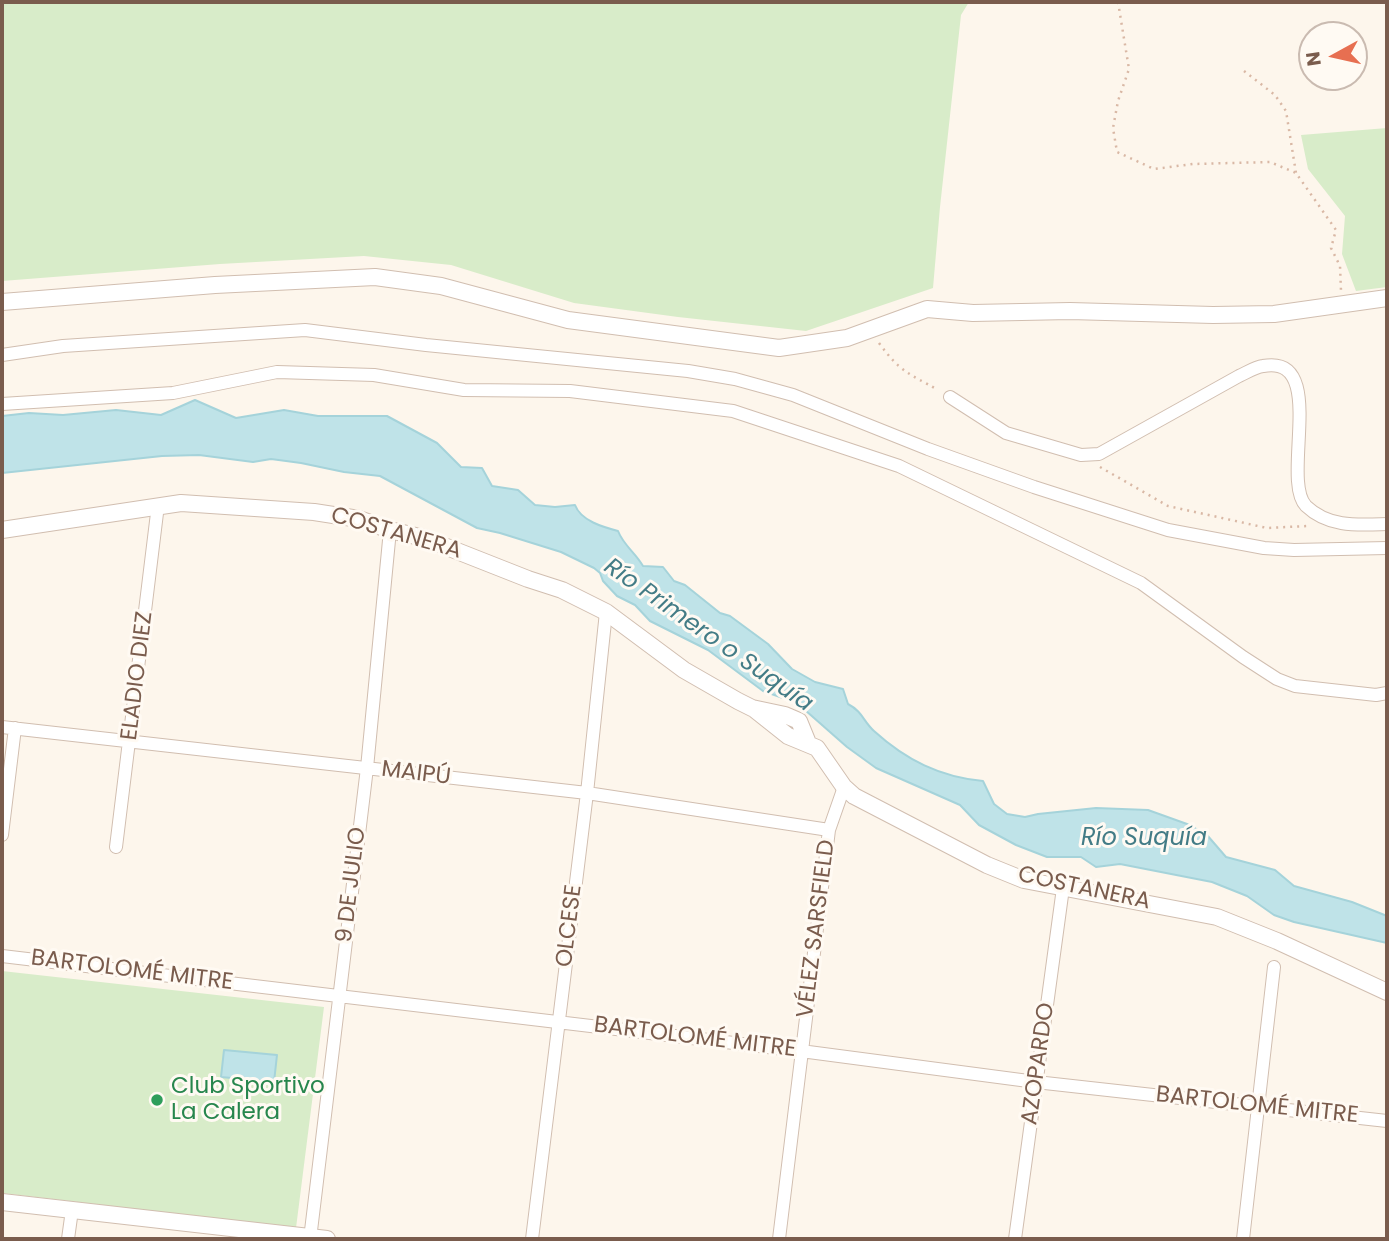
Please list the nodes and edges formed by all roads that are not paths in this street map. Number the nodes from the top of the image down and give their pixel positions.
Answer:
1 (1387, 298) edge
2 (2, 302) edge
3 (2, 355) edge
4 (950, 397) road end
5 (2, 404) edge
6 (158, 505) junction
7 (1387, 524) edge
8 (2, 530) edge
9 (390, 530) junction
10 (1387, 548) edge
11 (606, 612) junction
12 (1387, 693) edge
13 (8, 728) edge
14 (131, 741) junction
15 (368, 768) junction
16 (844, 787) junction
17 (587, 793) junction
18 (830, 830) junction
19 (2, 835) edge
20 (116, 847) dead end
21 (1063, 888) junction
22 (2, 956) edge
23 (1274, 967) dead end
24 (1387, 992) edge
25 (338, 995) junction
26 (558, 1023) junction
27 (801, 1051) junction
28 (1036, 1082) junction
29 (1260, 1106) junction
30 (1387, 1121) edge
31 (2, 1202) edge
32 (72, 1210) junction
33 (310, 1238) edge
34 (68, 1239) edge
35 (327, 1239) edge
36 (532, 1239) edge
37 (779, 1239) edge
38 (1015, 1239) edge
39 (1243, 1239) edge

1 - 2 street
3 - 10 street
4 - 7 street
5 - 12 street
6 - 8 street, COSTANERA
6 - 9 street, COSTANERA
6 - 14 street, ELADIO DIEZ
9 - 11 street, COSTANERA
9 - 15 street, 9 DE JULIO
11 - 16 street, COSTANERA
11 - 17 street, OLCESE
13 - 14 street, MAIPÚ
13 - 19 street
14 - 15 street, MAIPÚ
14 - 20 street, ELADIO DIEZ
15 - 17 street, MAIPÚ
15 - 25 street, 9 DE JULIO
16 - 18 street, VÉLEZ SARSFIELD
16 - 21 street, COSTANERA
17 - 18 street, MAIPÚ
17 - 26 street, OLCESE
18 - 27 street, VÉLEZ SARSFIELD
21 - 24 street, COSTANERA
21 - 28 street, AZOPARDO
22 - 25 street, BARTOLOMÉ MITRE
23 - 29 street
25 - 26 street, BARTOLOMÉ MITRE
25 - 33 street, 9 DE JULIO
26 - 27 street, BARTOLOMÉ MITRE
26 - 36 street, OLCESE
27 - 28 street, BARTOLOMÉ MITRE
27 - 37 street, VÉLEZ SARSFIELD
28 - 29 street, BARTOLOMÉ MITRE
28 - 38 street, AZOPARDO
29 - 30 street, BARTOLOMÉ MITRE
29 - 39 street
31 - 32 street
32 - 33 street
32 - 34 street
33 - 35 street

